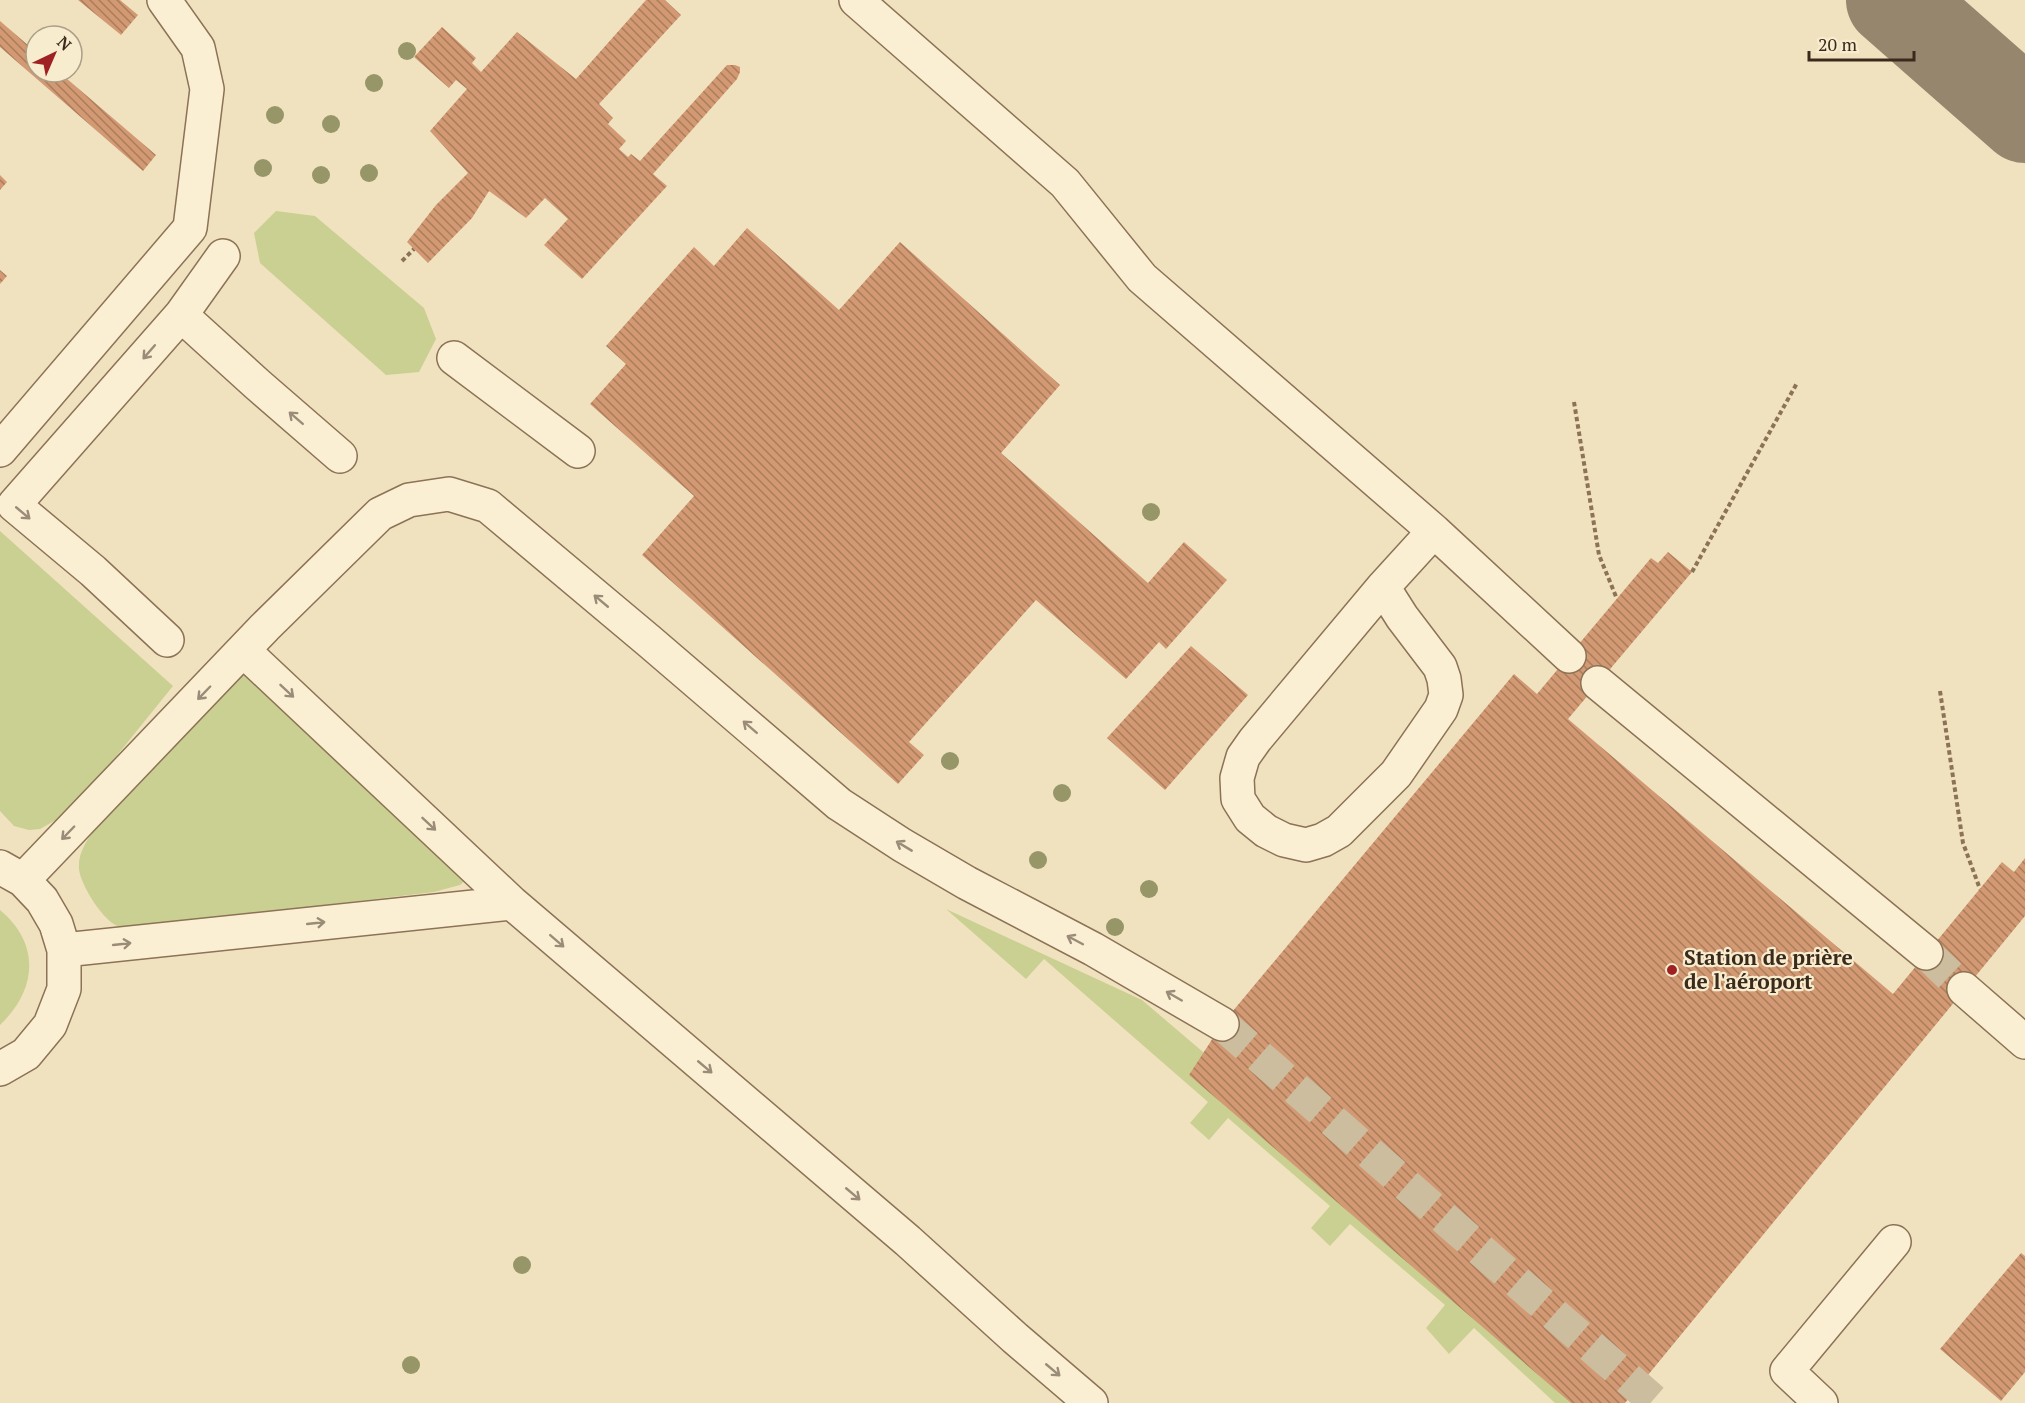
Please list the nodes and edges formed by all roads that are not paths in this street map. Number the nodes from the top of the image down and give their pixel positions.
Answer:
1 (164, 0) edge
2 (856, 0) edge
3 (223, 256) dead end
4 (181, 315) junction
5 (454, 358) dead end
6 (0, 450) edge
7 (578, 451) dead end
8 (340, 456) dead end
9 (1434, 531) junction
10 (1383, 587) junction
11 (167, 640) dead end
12 (244, 651) junction
13 (1569, 656) dead end
14 (1598, 683) dead end
15 (12, 874) edge
16 (512, 903) junction
17 (64, 950) junction
18 (1926, 953) tunnel mouth
19 (1964, 989) tunnel mouth
20 (1222, 1024) tunnel mouth
21 (2025, 1042) edge
22 (0, 1069) edge
23 (1894, 1242) dead end
24 (1091, 1403) edge
25 (1821, 1403) edge

1 - 6 lane
2 - 9 lane
3 - 4 lane
8 -> 4 lane
4 -> 11 lane
5 - 7 lane
9 - 10 lane
9 - 13 lane
10 - 10 lane
12 -> 15 lane
12 -> 16 lane
20 -> 12 lane
14 - 18 lane
15 - 17 lane
17 -> 16 lane
16 -> 24 lane
17 - 22 lane
19 - 21 lane
23 - 25 lane

